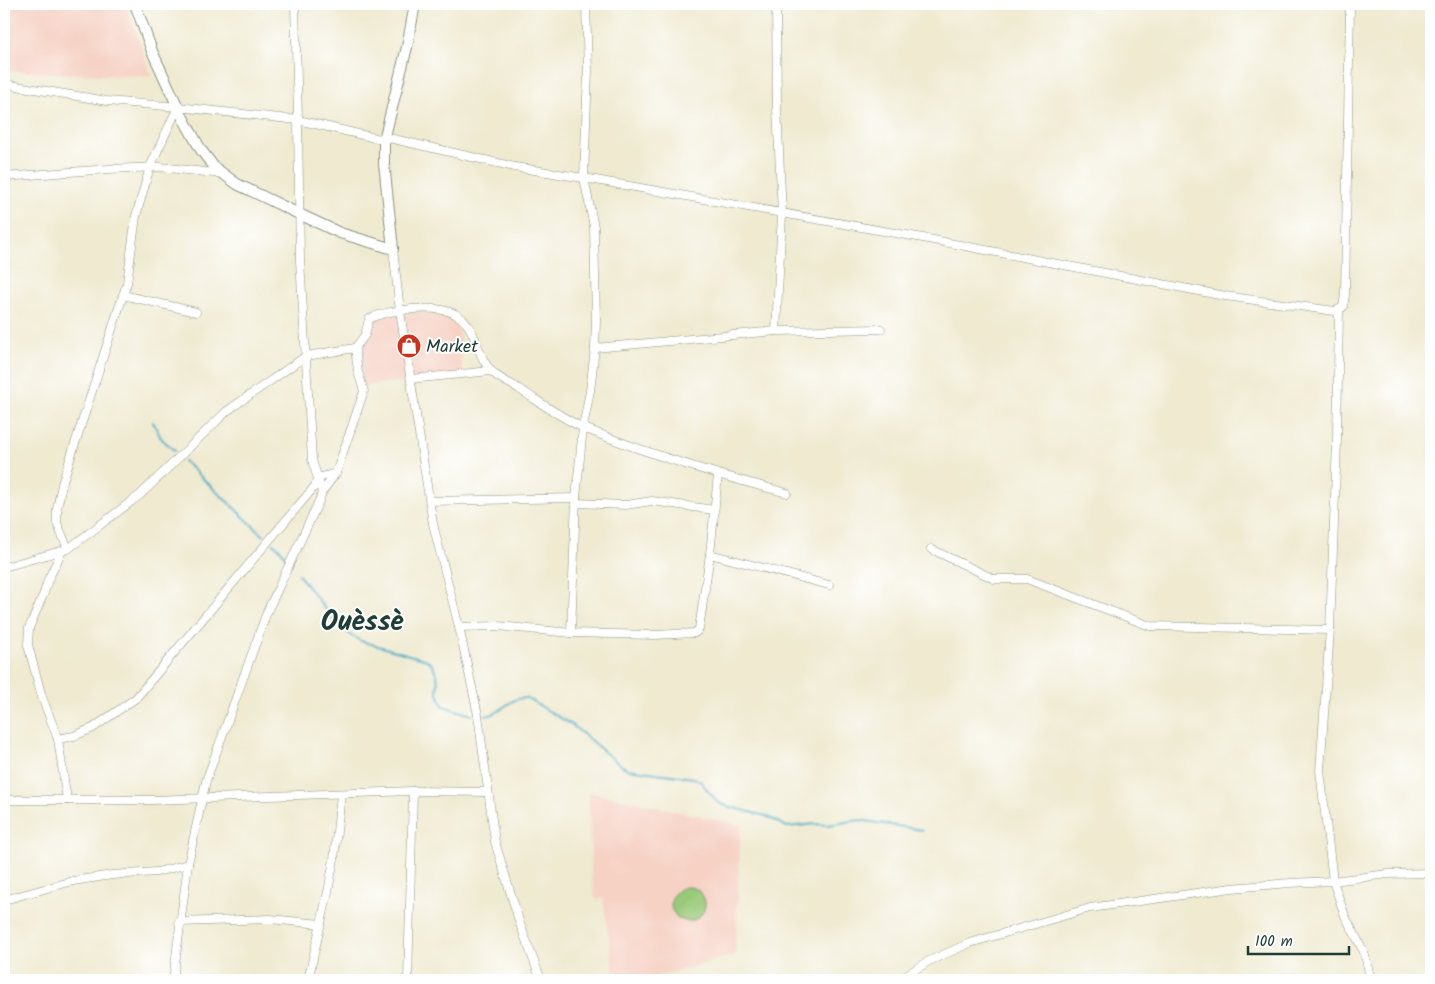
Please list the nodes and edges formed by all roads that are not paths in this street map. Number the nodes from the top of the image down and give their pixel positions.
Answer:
1 (135, 4) edge
2 (295, 4) edge
3 (415, 4) edge
4 (586, 4) edge
5 (776, 4) edge
6 (1350, 4) edge
7 (4, 84) edge
8 (178, 107) junction
9 (298, 120) junction
10 (384, 138) junction
11 (150, 167) junction
12 (223, 174) junction
13 (4, 177) edge
14 (584, 178) junction
15 (299, 214) junction
16 (782, 214) junction
17 (393, 249) junction
18 (123, 295) junction
19 (1339, 310) junction
20 (400, 311) junction
21 (196, 312) dead end
22 (881, 330) dead end
23 (776, 331) junction
24 (355, 348) junction
25 (595, 348) junction
26 (306, 356) junction
27 (491, 371) junction
28 (411, 379) junction
29 (583, 427) junction
30 (336, 472) junction
31 (718, 475) junction
32 (318, 478) junction
33 (322, 492) junction
34 (787, 493) dead end
35 (430, 501) junction
36 (576, 501) junction
37 (714, 510) junction
38 (931, 549) dead end
39 (65, 550) junction
40 (710, 554) junction
41 (4, 567) edge
42 (829, 585) dead end
43 (459, 627) junction
44 (1330, 630) junction
45 (571, 633) junction
46 (58, 739) junction
47 (413, 791) junction
48 (487, 792) junction
49 (341, 794) junction
50 (202, 798) junction
51 (4, 800) edge
52 (67, 800) junction
53 (188, 864) junction
54 (1431, 873) edge
55 (1333, 881) junction
56 (4, 900) edge
57 (179, 922) junction
58 (321, 924) junction
59 (174, 980) edge
60 (308, 980) edge
61 (408, 980) edge
62 (541, 980) edge
63 (898, 980) edge
64 (1371, 980) edge

1 - 8 main road
2 - 9 street
3 - 10 main road
4 - 14 street
5 - 16 street
6 - 19 street
7 - 8 street
8 - 9 street
8 - 11 street
8 - 12 main road
9 - 10 street
9 - 15 street
10 - 14 street
10 - 17 main road
11 - 12 street
11 - 13 street
11 - 18 street
12 - 15 main road
14 - 16 street
14 - 25 street
15 - 17 main road
15 - 26 street
16 - 19 street
16 - 23 street
17 - 20 street
18 - 21 street
18 - 39 street
19 - 44 street
20 - 24 street
20 - 27 street
20 - 28 street
22 - 23 street
23 - 25 street
24 - 26 street
24 - 30 street
25 - 29 street
26 - 32 street
26 - 39 street
27 - 28 street
27 - 29 street
28 - 35 street
29 - 31 street
29 - 36 street
30 - 32 street
30 - 33 street
31 - 34 street
31 - 37 street
32 - 33 street
32 - 46 street
33 - 50 street
35 - 36 street
35 - 43 street
36 - 37 street
36 - 45 street
37 - 40 street
38 - 44 street
39 - 41 street
39 - 46 street
40 - 42 street
40 - 45 street
43 - 45 street
43 - 48 street
44 - 55 street
46 - 52 street
47 - 48 street
47 - 49 street
47 - 61 street
48 - 62 street
49 - 50 street
49 - 58 street
50 - 52 street
50 - 53 street
51 - 52 street
53 - 56 street
53 - 57 street
54 - 55 street
55 - 63 street
55 - 64 street
57 - 58 street
57 - 59 street
58 - 60 street

